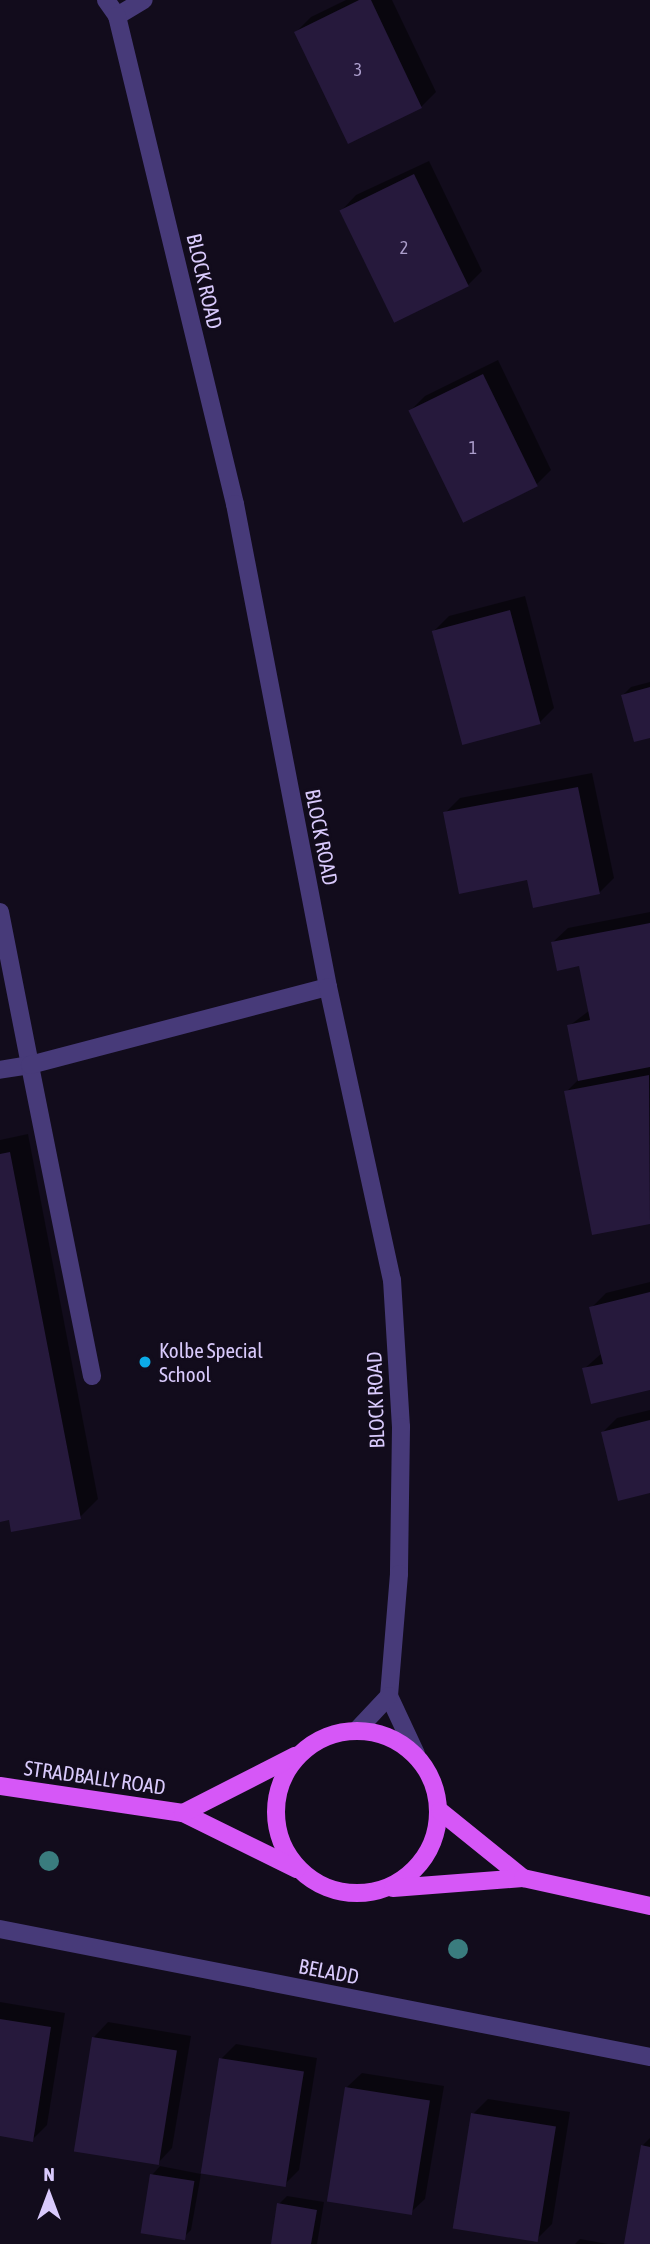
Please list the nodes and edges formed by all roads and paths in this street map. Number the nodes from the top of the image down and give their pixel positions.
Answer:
1 (106, 0) edge
2 (144, 0) edge
3 (117, 16) junction
4 (0, 912) edge
5 (328, 987) junction
6 (30, 1065) junction
7 (0, 1070) edge
8 (92, 1376) dead end
9 (388, 1696) junction
10 (358, 1729) junction
11 (299, 1754) junction
12 (416, 1754) junction
13 (0, 1786) edge
14 (440, 1811) junction
15 (183, 1813) junction
16 (299, 1870) junction
17 (523, 1878) junction
18 (389, 1888) junction
19 (650, 1906) edge
20 (0, 1929) edge
21 (650, 2057) edge

1 - 3 street, BLOCK ROAD
2 - 3 street
3 - 5 street, BLOCK ROAD
4 - 6 street
5 - 6 street
5 - 9 street, BLOCK ROAD
6 - 7 street
6 - 8 street
9 - 10 street
9 - 12 street
10 - 11 main road
10 - 12 main road
11 - 15 main road, STRADBALLY ROAD
11 - 16 main road
12 - 14 main road
13 - 15 main road, STRADBALLY ROAD
14 - 17 main road
14 - 18 main road
15 - 16 main road, STRADBALLY ROAD
16 - 18 main road
17 - 18 main road
17 - 19 main road
20 - 21 street, BELADD

